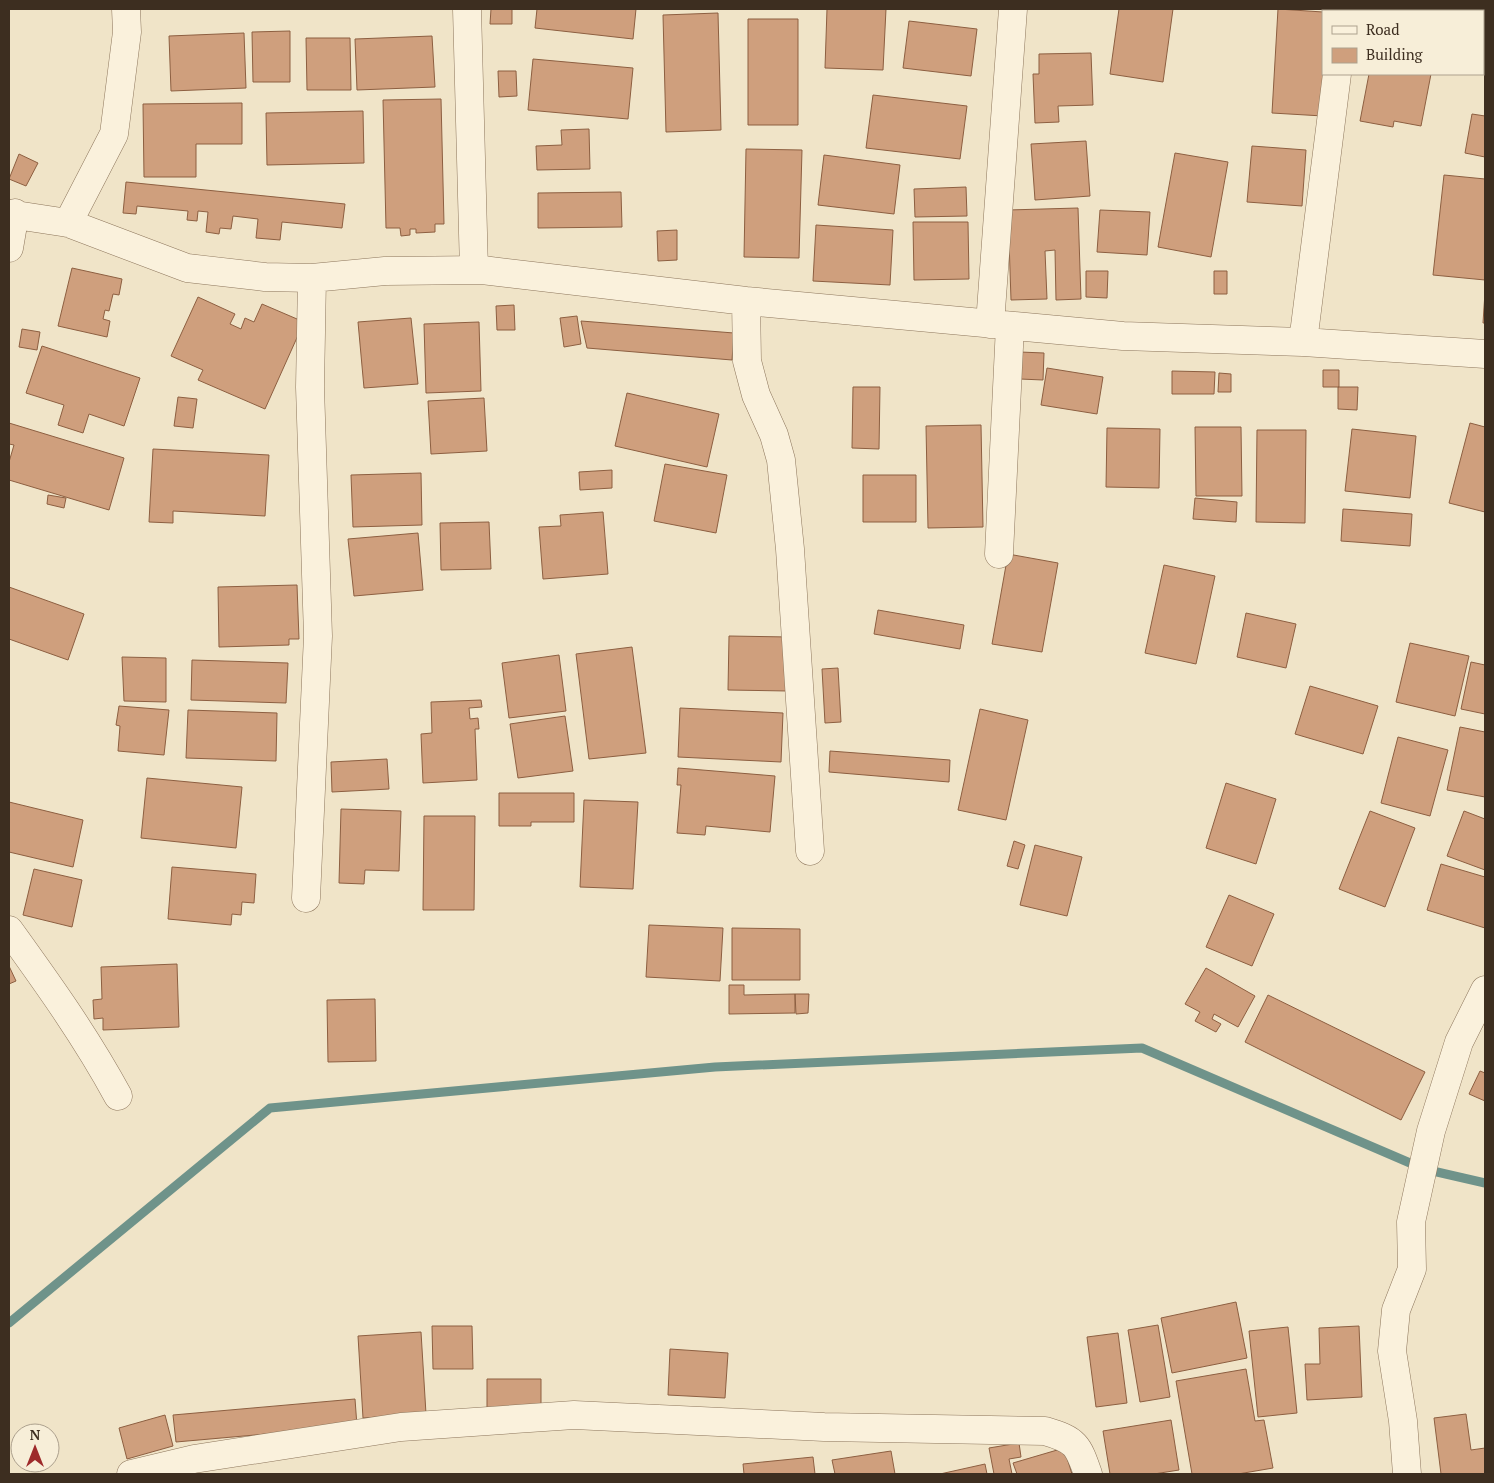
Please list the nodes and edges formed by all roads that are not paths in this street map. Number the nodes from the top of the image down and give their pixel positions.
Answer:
1 (126, 9) edge
2 (467, 9) edge
3 (1012, 9) edge
4 (1350, 9) edge
5 (1362, 10) edge
6 (1337, 75) edge
7 (12, 214) edge
8 (68, 223) junction
9 (9, 248) edge
10 (474, 270) junction
11 (312, 278) junction
12 (746, 301) junction
13 (1000, 325) junction
14 (1302, 342) junction
15 (1485, 354) edge
16 (999, 554) dead end
17 (810, 851) dead end
18 (306, 898) dead end
19 (9, 930) edge
20 (1485, 990) edge
21 (118, 1096) dead end
22 (131, 1474) edge
23 (1088, 1474) edge
24 (1407, 1474) edge

1 - 8 street
2 - 10 street
3 - 13 street
4 - 5 street
6 - 14 street
7 - 8 street
7 - 9 street
8 - 11 street
10 - 11 street
10 - 12 street
11 - 18 street
12 - 13 street
12 - 17 street
13 - 14 street
13 - 16 street
14 - 15 street
19 - 21 street
20 - 24 street
22 - 23 street

